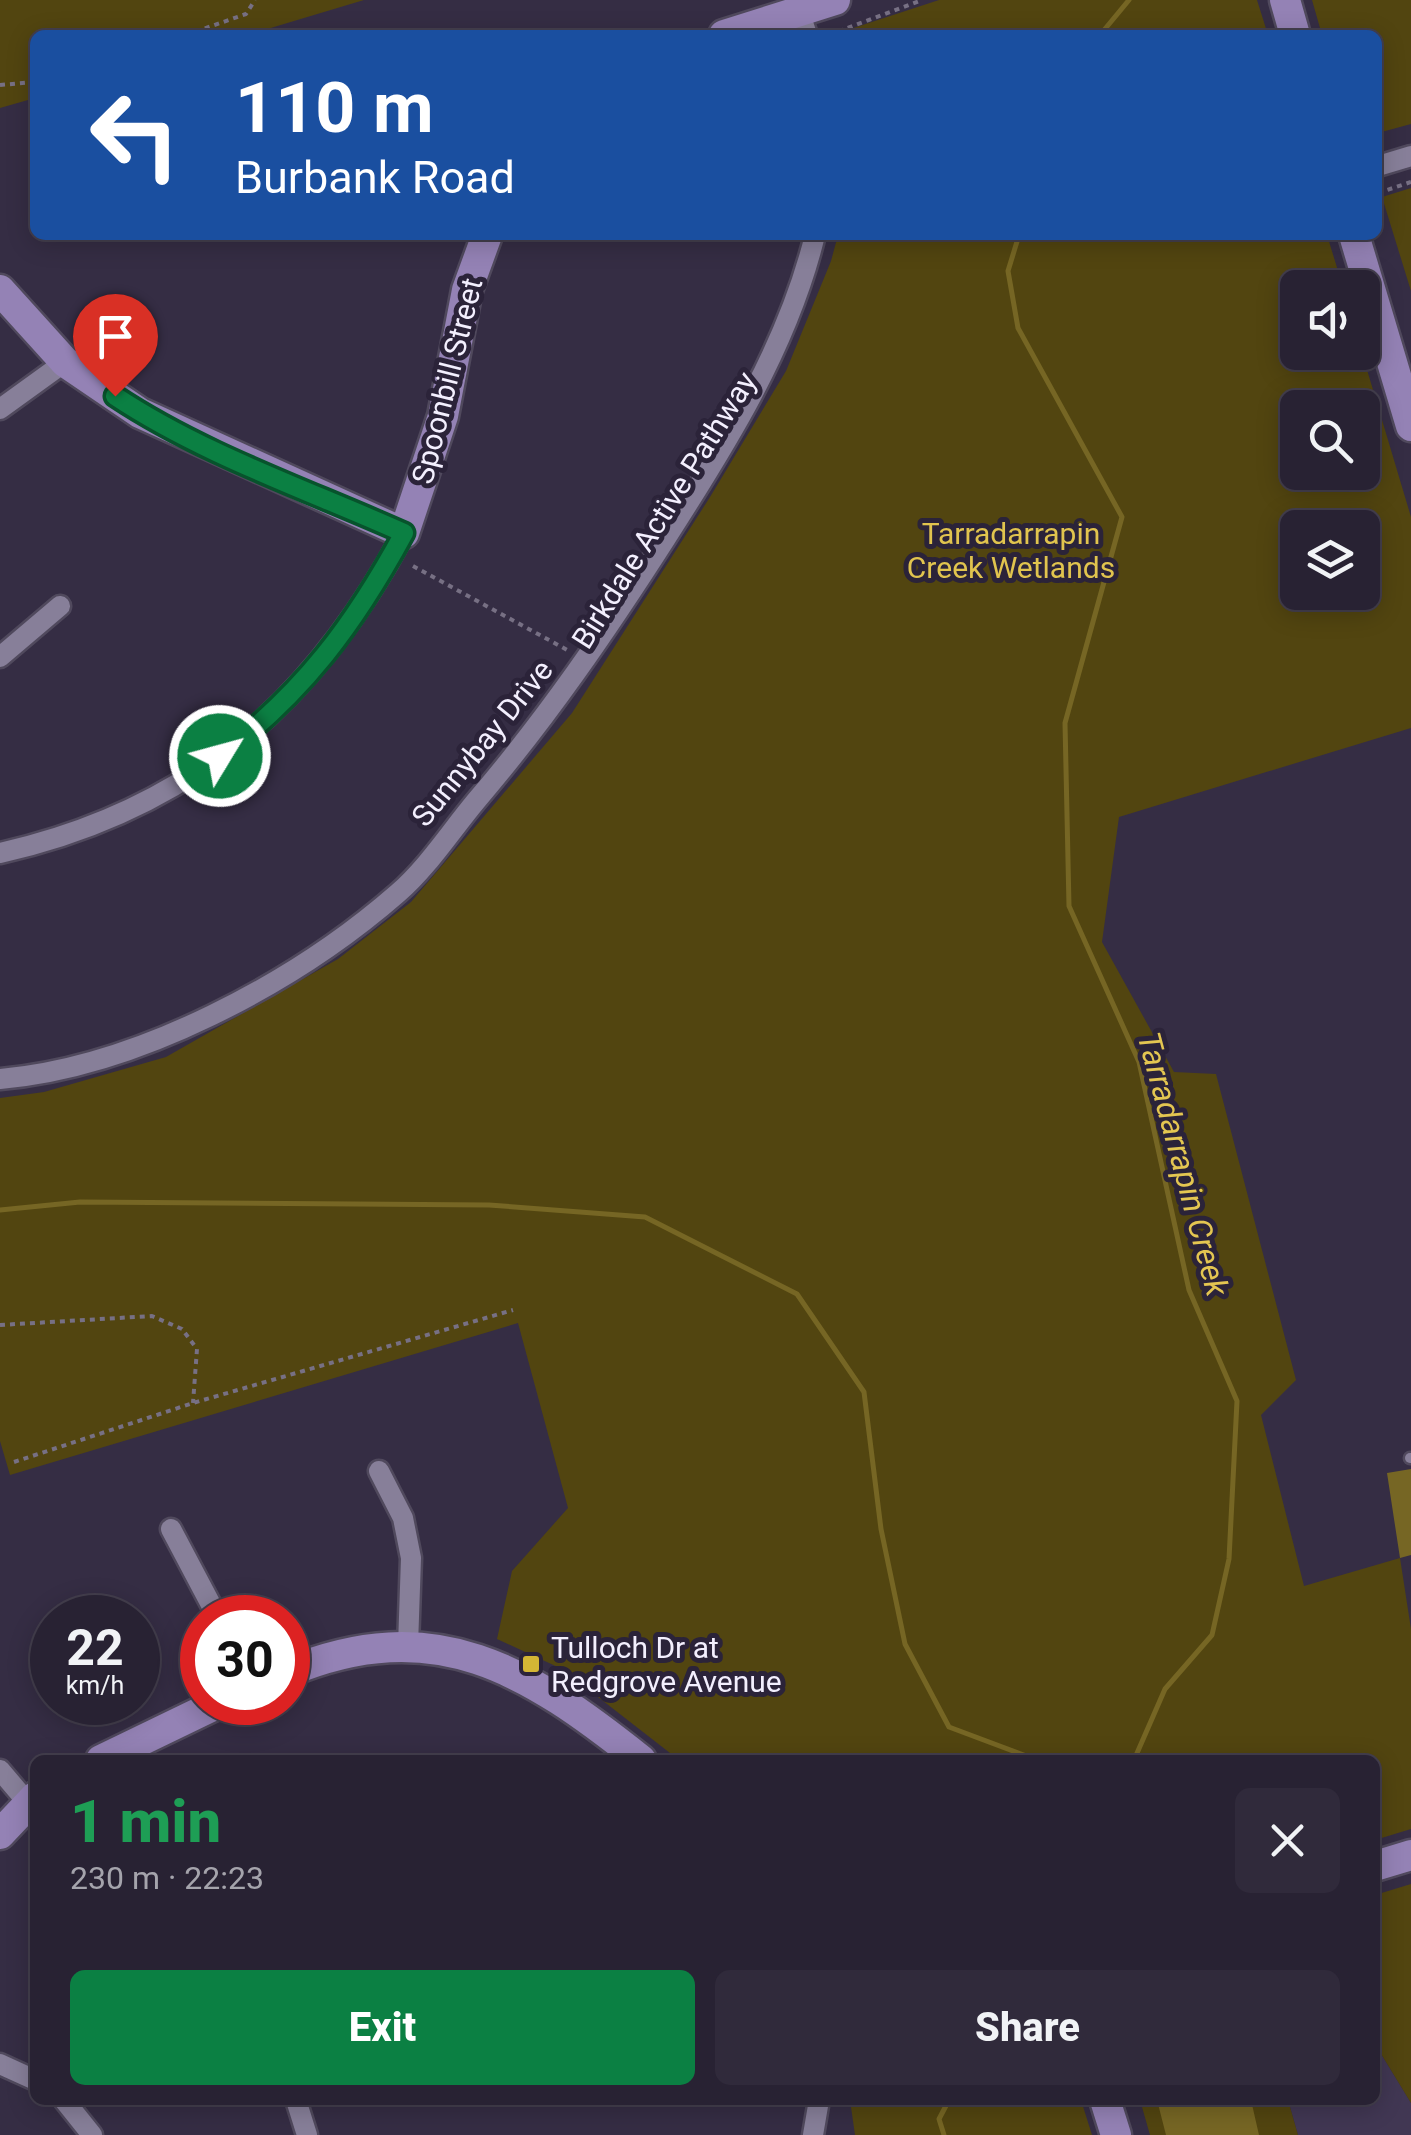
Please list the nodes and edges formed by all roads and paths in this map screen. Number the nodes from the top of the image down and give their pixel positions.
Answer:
1 (256, 0) edge
2 (835, 0) edge
3 (922, 0) edge
4 (1285, 0) edge
5 (803, 23) edge
6 (200, 30) edge
7 (757, 30) edge
8 (840, 30) edge
9 (1294, 30) edge
10 (30, 83) edge
11 (0, 86) edge
12 (1411, 156) edge
13 (1382, 165) edge
14 (1411, 182) edge
15 (1382, 192) edge
16 (486, 240) edge
17 (813, 240) edge
18 (1355, 240) edge
19 (0, 290) edge
20 (64, 362) junction
21 (0, 409) edge
22 (1411, 426) edge
23 (404, 533) junction
24 (413, 566) dead end
25 (60, 606) dead end
26 (0, 658) edge
27 (586, 661) junction
28 (0, 852) edge
29 (0, 1079) edge
30 (513, 1310) dead end
31 (0, 1325) edge
32 (193, 1403) junction
33 (14, 1462) dead end
34 (380, 1471) dead end
35 (170, 1530) dead end
36 (205, 1595) edge
37 (408, 1646) junction
38 (310, 1664) edge
39 (180, 1722) edge
40 (110, 1755) edge
41 (634, 1755) edge
42 (0, 1770) edge
43 (30, 1799) edge
44 (30, 1801) edge
45 (0, 1834) edge
46 (1411, 1855) edge
47 (1380, 1864) edge
48 (0, 2064) edge
49 (30, 2078) edge
50 (68, 2105) edge
51 (298, 2105) edge
52 (818, 2105) edge
53 (1107, 2105) edge
54 (92, 2135) edge
55 (307, 2135) edge
56 (813, 2135) edge
57 (1116, 2135) edge

1 - 6 path
2 - 5 street
3 - 8 path
4 - 9 street
5 - 7 street
10 - 11 path
12 - 13 street
14 - 15 path
16 - 23 street, Spoonbill Street
17 - 27 street, Sunnybay Drive
18 - 22 street
19 - 20 street
20 - 21 street
20 - 23 street
23 - 28 street, Spoonbill Street
24 - 27 path
25 - 26 street
27 - 29 street, Sunnybay Drive
30 - 32 path
31 - 32 path
32 - 33 path
34 - 37 street
35 - 36 street
37 - 38 street
37 - 41 street
39 - 40 street
42 - 43 street
44 - 45 street
46 - 47 street
48 - 49 street
50 - 54 street
51 - 55 street
52 - 56 street
53 - 57 street

